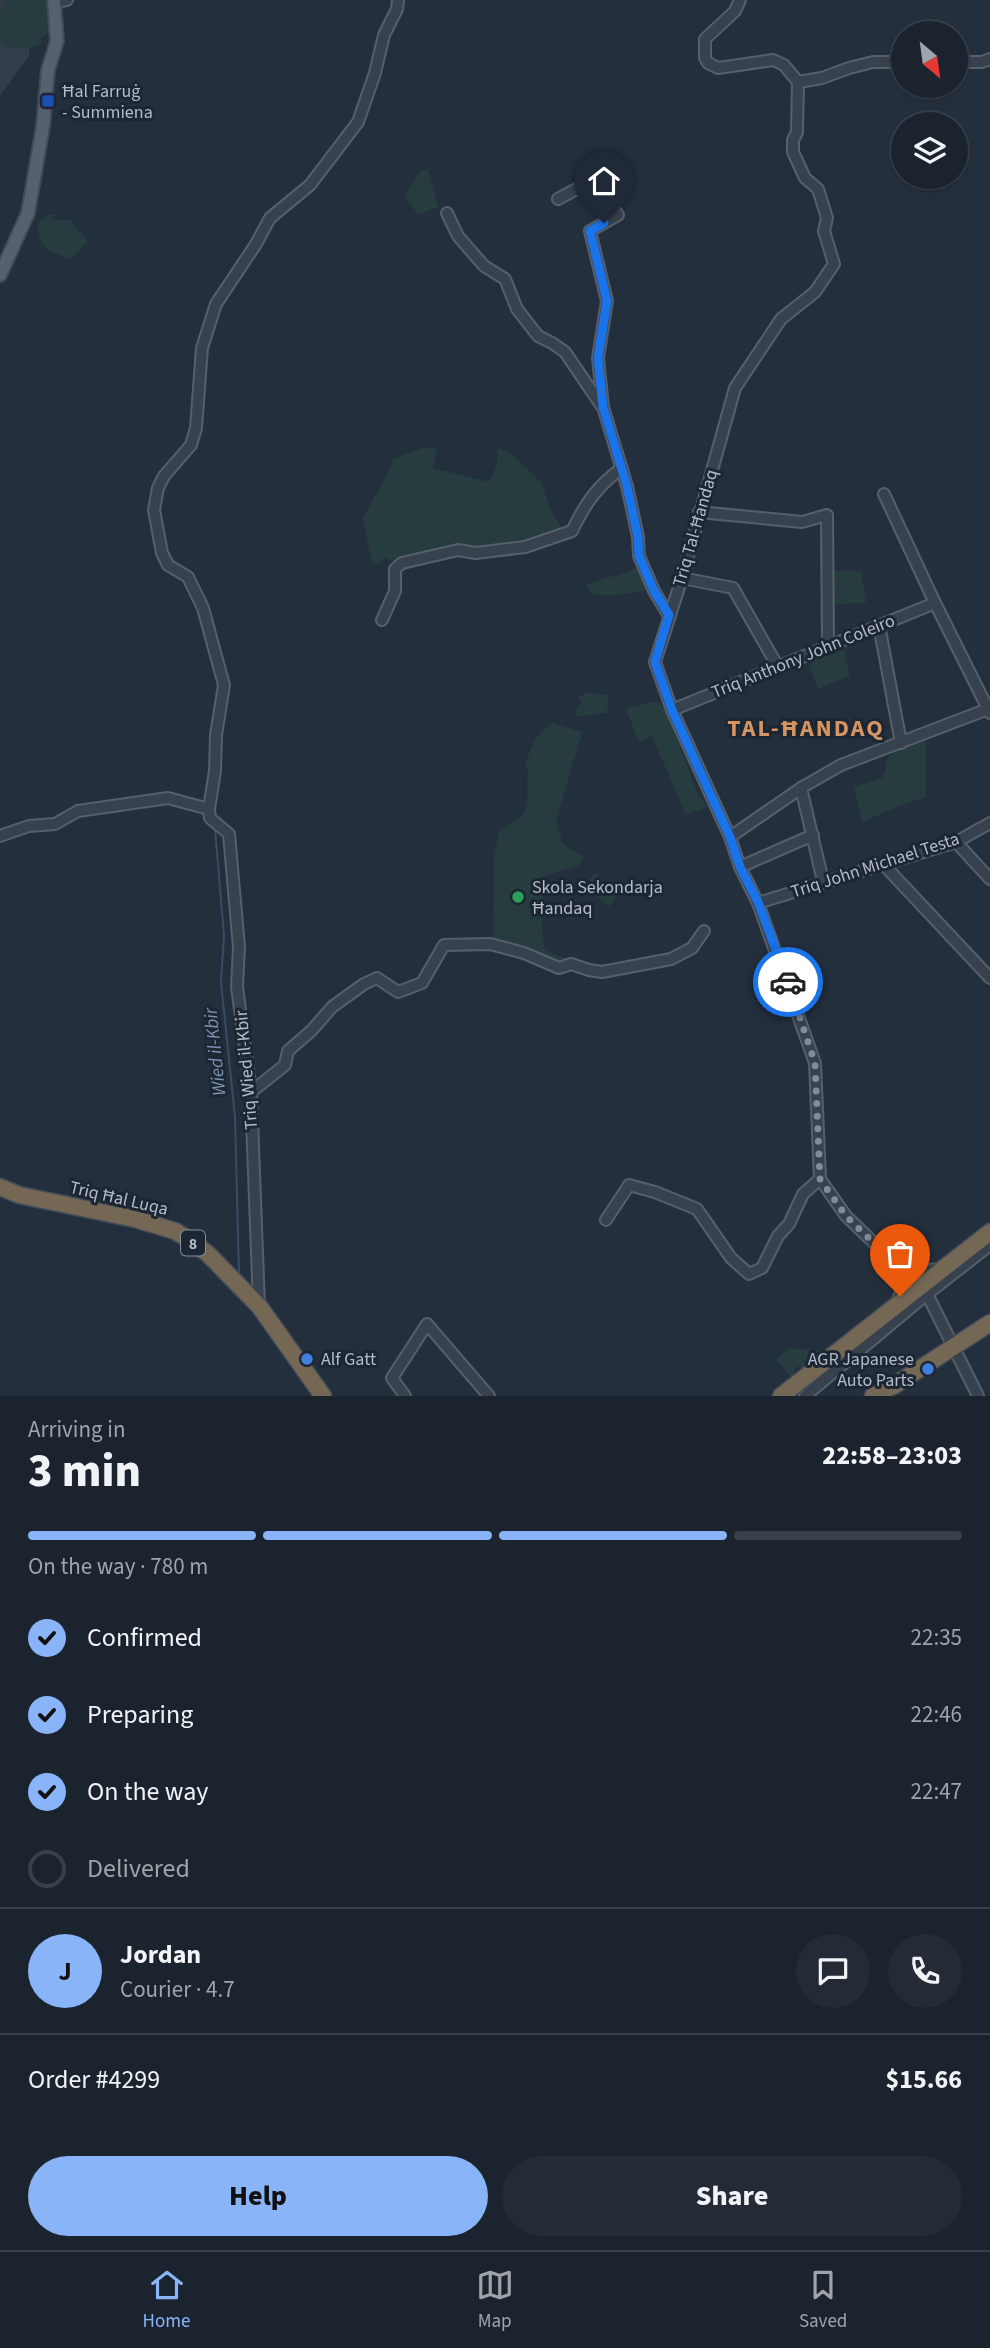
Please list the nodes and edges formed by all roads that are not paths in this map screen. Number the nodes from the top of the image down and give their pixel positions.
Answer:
1 (398, 0) edge
2 (740, 0) edge
3 (59, 1) edge
4 (990, 59) edge
5 (891, 62) edge
6 (968, 62) edge
7 (798, 82) junction
8 (558, 199) dead end
9 (447, 213) dead end
10 (0, 275) edge
11 (603, 407) junction
12 (622, 468) junction
13 (884, 495) dead end
14 (699, 512) junction
15 (682, 578) junction
16 (934, 603) junction
17 (669, 615) junction
18 (382, 620) dead end
19 (878, 625) junction
20 (828, 645) junction
21 (778, 667) junction
22 (672, 710) junction
23 (989, 711) edge
24 (901, 743) junction
25 (801, 788) junction
26 (209, 814) junction
27 (990, 823) edge
28 (813, 835) junction
29 (0, 836) edge
30 (730, 837) junction
31 (956, 842) junction
32 (883, 864) junction
33 (740, 867) junction
34 (990, 879) edge
35 (823, 881) junction
36 (758, 902) junction
37 (704, 931) dead end
38 (990, 975) edge
39 (251, 1093) junction
40 (820, 1179) junction
41 (0, 1187) edge
42 (606, 1220) dead end
43 (990, 1232) edge
44 (990, 1245) edge
45 (898, 1266) junction
46 (944, 1268) junction
47 (927, 1294) junction
48 (259, 1306) junction
49 (889, 1311) junction
50 (990, 1323) edge
51 (953, 1346) junction
52 (897, 1390) edge
53 (323, 1396) edge
54 (405, 1396) edge
55 (489, 1396) edge
56 (781, 1396) edge
57 (805, 1396) edge
58 (873, 1396) edge
59 (978, 1396) edge

1 - 26 street
2 - 7 street
3 - 10 main road
4 - 6 street
5 - 7 street
7 - 14 street, Triq Tal-Ħandaq
8 - 11 street
9 - 11 street
11 - 12 street
12 - 17 street
12 - 18 street
13 - 16 street
14 - 15 street, Triq Tal-Ħandaq
14 - 20 street
15 - 17 street, Triq Tal-Ħandaq
15 - 21 street
16 - 19 street, Triq Anthony John Coleiro
16 - 23 street
17 - 22 street, Triq Tal-Ħandaq
19 - 20 street, Triq Anthony John Coleiro
19 - 24 street
20 - 21 street, Triq Anthony John Coleiro
21 - 22 street, Triq Anthony John Coleiro
22 - 30 street, Triq Tal-Ħandaq
23 - 24 street
24 - 25 street
25 - 28 street
25 - 30 street
26 - 29 street
26 - 39 street, Triq Wied il-Kbir
27 - 31 street, Triq John Michael Testa
28 - 33 street
28 - 35 street
30 - 33 street, Triq Tal-Ħandaq
31 - 32 street, Triq John Michael Testa
31 - 34 street
32 - 35 street, Triq John Michael Testa
32 - 38 street
33 - 36 street, Triq Tal-Ħandaq
35 - 36 street, Triq John Michael Testa
36 - 40 street, Triq Tal-Ħandaq
37 - 39 street
39 - 48 street, Triq Wied il-Kbir
40 - 42 street
40 - 45 street
41 - 48 highway, Triq Ħal Luqa / 8
43 - 46 highway
44 - 47 street
45 - 46 street
45 - 49 street
46 - 49 highway
47 - 51 street
47 - 57 street
48 - 53 highway, Triq Ħal Luqa / 8
49 - 56 highway
50 - 51 highway
51 - 52 highway
51 - 59 street
52 - 58 highway
54 - 55 street

